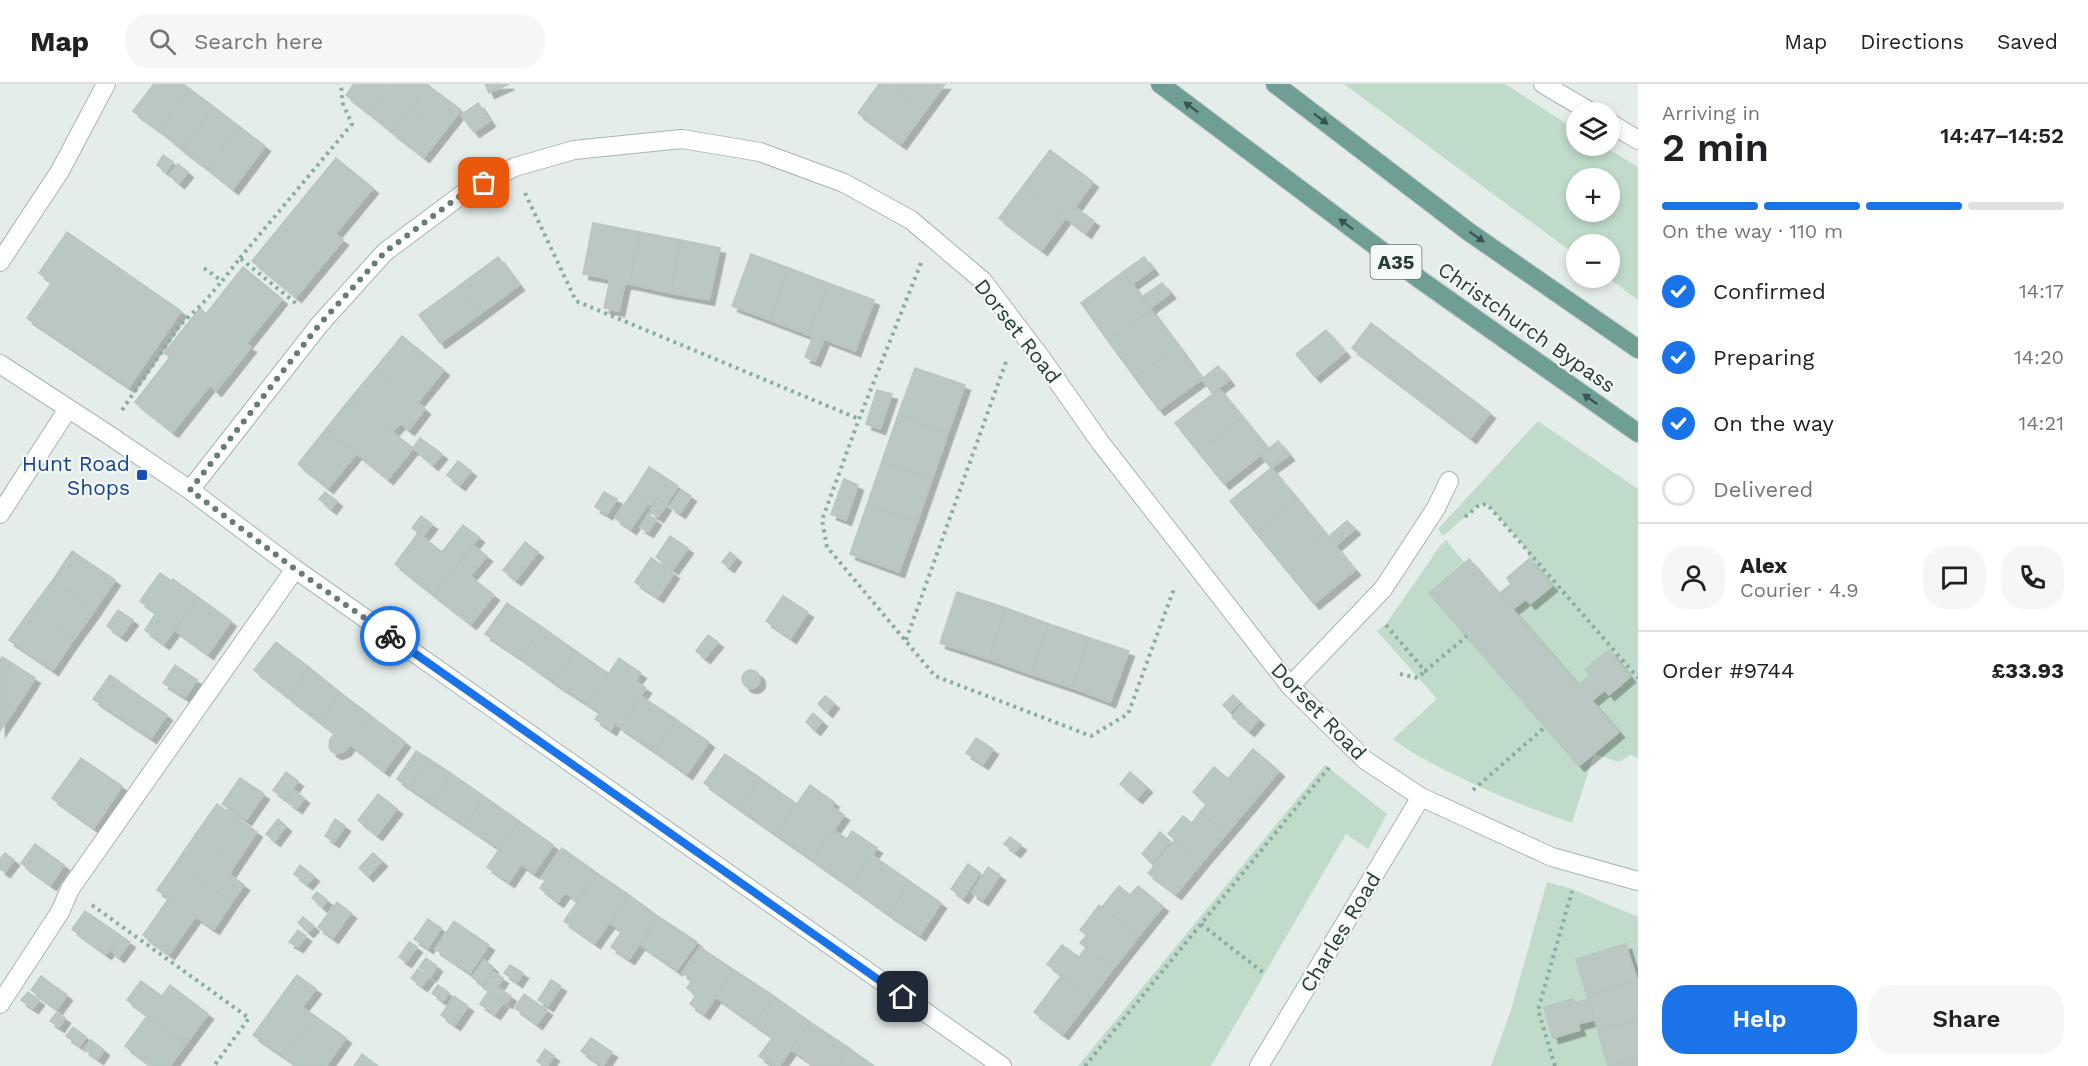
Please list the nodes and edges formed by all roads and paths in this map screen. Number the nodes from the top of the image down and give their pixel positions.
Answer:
1 (106, 84) edge
2 (338, 84) edge
3 (1160, 84) edge
4 (1275, 84) edge
5 (1543, 84) edge
6 (1574, 102) edge
7 (1620, 129) edge
8 (1638, 140) edge
9 (515, 167) junction
10 (931, 237) junction
11 (240, 258) junction
12 (0, 262) edge
13 (204, 268) dead end
14 (222, 281) junction
15 (320, 324) junction
16 (1019, 328) junction
17 (1638, 349) edge
18 (0, 364) edge
19 (68, 409) junction
20 (859, 418) junction
21 (106, 433) junction
22 (1638, 433) edge
23 (1449, 481) dead end
24 (190, 490) junction
25 (0, 514) edge
26 (1461, 520) dead end
27 (1187, 554) junction
28 (295, 569) junction
29 (1379, 618) dead end
30 (1467, 636) dead end
31 (906, 641) junction
32 (1425, 671) junction
33 (1400, 674) dead end
34 (1638, 678) edge
35 (1290, 686) junction
36 (1545, 727) dead end
37 (1348, 743) junction
38 (1421, 797) junction
39 (1450, 810) junction
40 (1580, 865) junction
41 (1638, 881) edge
42 (70, 889) junction
43 (1201, 924) junction
44 (1265, 974) dead end
45 (0, 1004) edge
46 (214, 1066) edge
47 (1002, 1066) edge
48 (1085, 1066) edge
49 (1259, 1066) edge
50 (1555, 1066) edge

1 - 12 street
2 - 11 path
22 -> 3 main road, Christchurch Bypass / A35
4 -> 17 main road
5 - 6 street
7 - 8 street
9 - 10 street, Dorset Road
9 - 15 street, Dorset Road
9 - 20 path
10 - 16 street, Dorset Road
10 - 20 path
11 - 14 path
11 - 15 path
13 - 14 path
14 - 21 path
15 - 24 street, Dorset Road
16 - 27 street, Dorset Road
16 - 31 path
18 - 19 street
19 - 21 street
19 - 25 street
20 - 31 path
21 - 24 street
23 - 35 street
24 - 28 street
26 - 34 path
27 - 31 path
27 - 35 street, Dorset Road
28 - 42 street
28 - 47 street
29 - 32 path
30 - 32 path
32 - 33 path
35 - 37 street, Dorset Road
36 - 39 path
37 - 38 street, Dorset Road
37 - 43 path
38 - 39 street, Dorset Road
38 - 49 street, Charles Road
39 - 40 street, Dorset Road
40 - 41 street, Dorset Road
40 - 50 path
42 - 45 street
42 - 46 path
43 - 44 path
43 - 48 path

